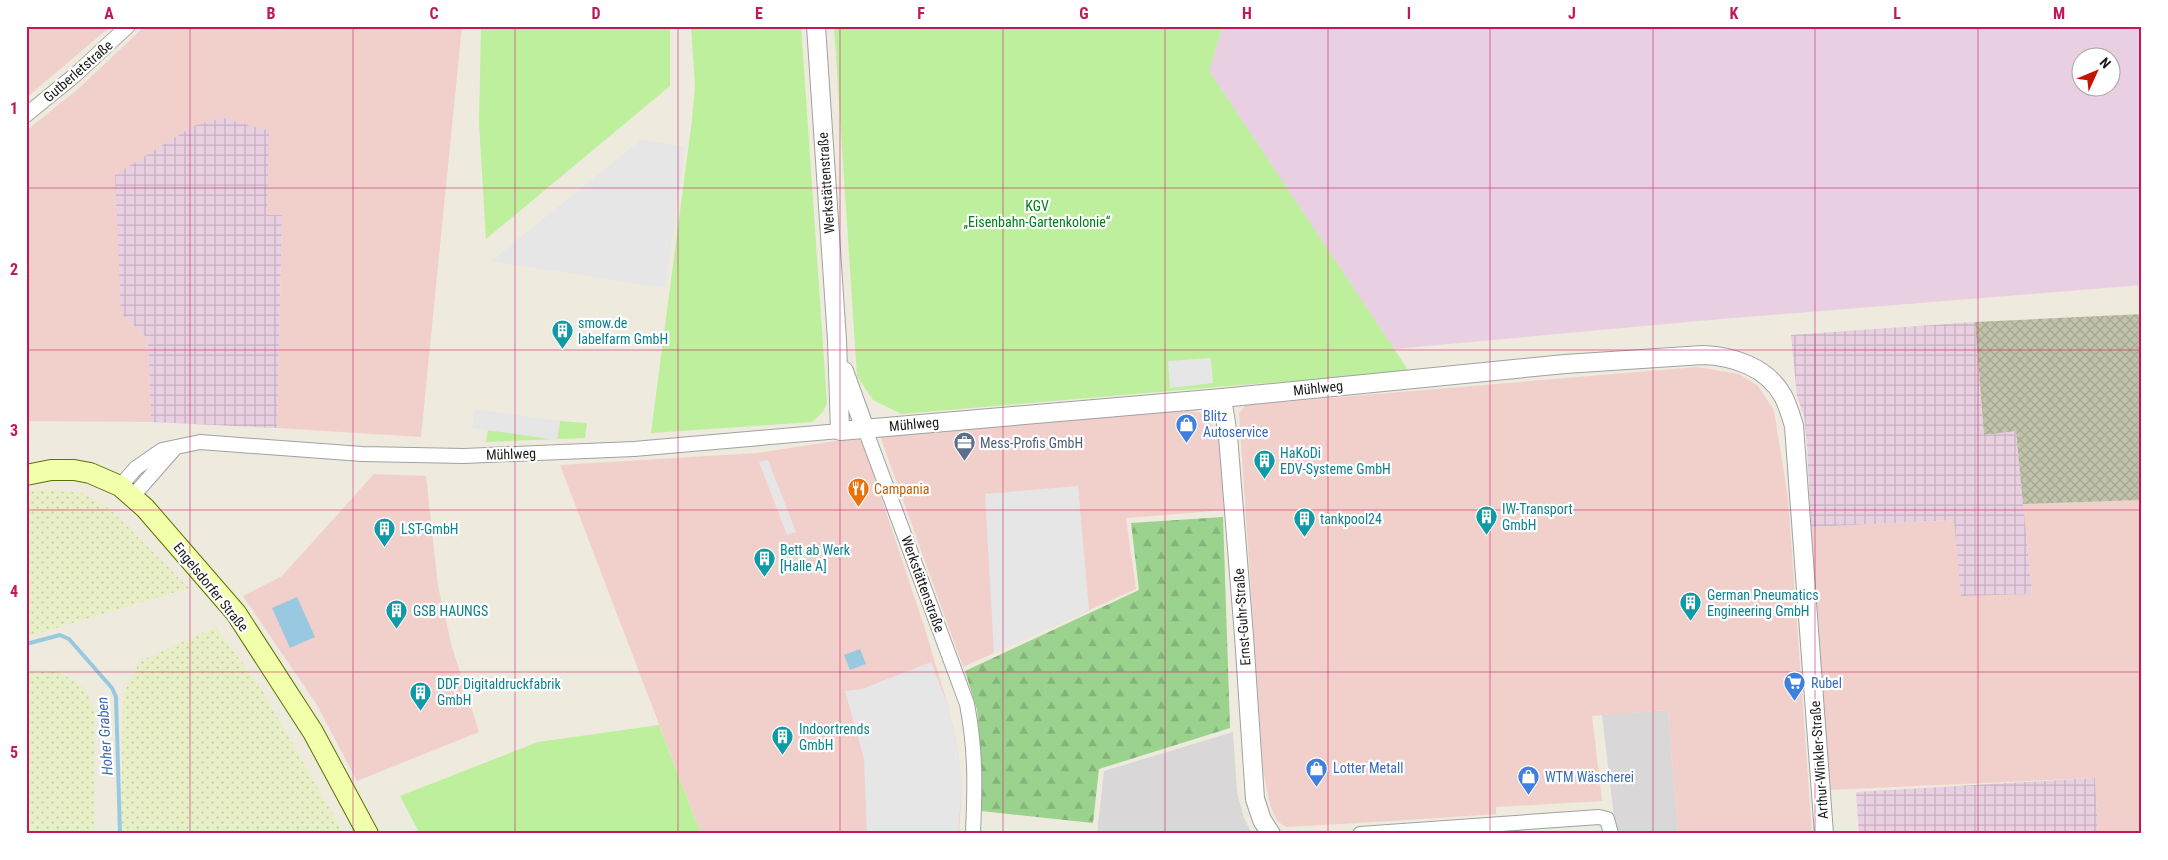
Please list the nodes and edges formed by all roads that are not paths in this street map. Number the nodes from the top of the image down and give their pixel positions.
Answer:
1 (128, 26) edge
2 (816, 26) edge
3 (26, 115) edge
4 (837, 340) junction
5 (1222, 398) junction
6 (865, 428) junction
7 (840, 431) junction
8 (26, 475) edge
9 (1799, 477) joint
10 (126, 491) junction
11 (368, 834) edge
12 (973, 834) edge
13 (1271, 834) edge
14 (1360, 834) edge
15 (1611, 834) edge
16 (1824, 834) edge

1 - 3 street, Gutberletstraße
2 - 4 street, Werkstättenstraße
4 - 6 street, Werkstättenstraße
4 - 7 street, Werkstättenstraße
5 - 6 street, Mühlweg
5 - 9 street, Mühlweg
5 - 13 street, Ernst-Guhr-Straße
6 - 7 street, Mühlweg
6 - 12 street, Werkstättenstraße
7 - 10 street, Mühlweg
8 - 10 main road, Engelsdorfer Straße
9 - 16 street, Arthur-Winkler-Straße
10 - 11 main road, Engelsdorfer Straße
14 - 15 street

